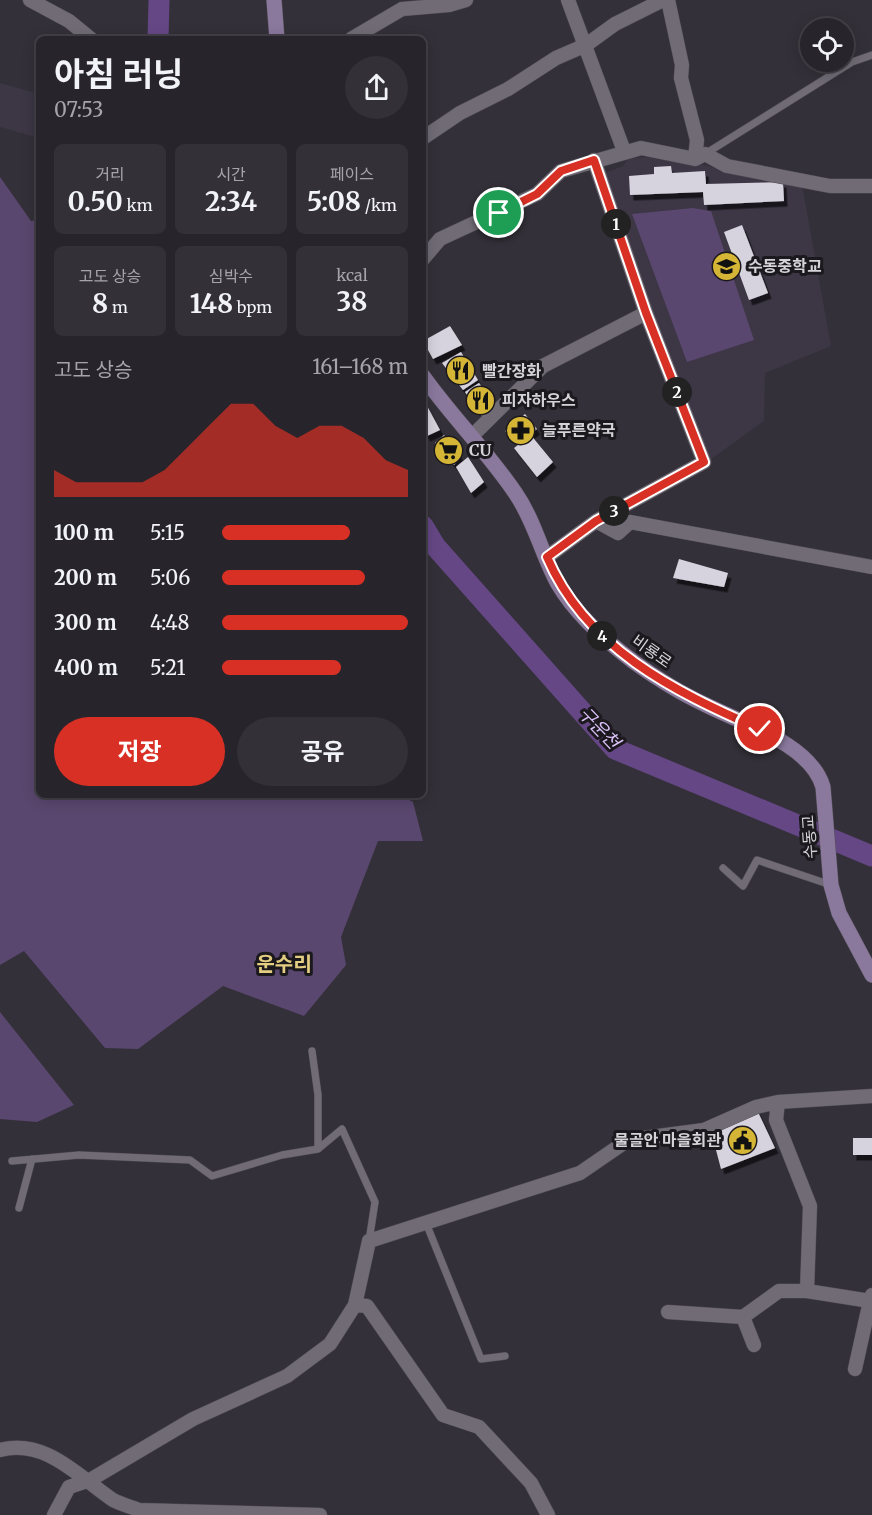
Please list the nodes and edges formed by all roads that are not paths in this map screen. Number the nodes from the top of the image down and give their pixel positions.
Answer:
1 (30, 0) edge
2 (274, 0) edge
3 (466, 0) edge
4 (568, 0) edge
5 (663, 0) edge
6 (668, 0) edge
7 (405, 5) edge
8 (87, 36) edge
9 (277, 36) edge
10 (356, 36) edge
11 (586, 45) junction
12 (872, 55) edge
13 (426, 136) edge
14 (624, 151) junction
15 (700, 157) junction
16 (594, 160) junction
17 (872, 186) edge
18 (426, 255) edge
19 (646, 313) junction
20 (426, 380) edge
21 (472, 436) junction
22 (596, 521) junction
23 (547, 557) junction
24 (872, 567) edge
25 (823, 787) joint
26 (723, 868) dead end
27 (831, 885) junction
28 (872, 975) edge
29 (312, 1051) dead end
30 (872, 1096) edge
31 (778, 1102) junction
32 (318, 1149) junction
33 (32, 1159) junction
34 (12, 1161) dead end
35 (19, 1208) dead end
36 (426, 1223) junction
37 (369, 1241) junction
38 (807, 1291) junction
39 (871, 1298) edge
40 (355, 1305) junction
41 (668, 1312) dead end
42 (743, 1317) junction
43 (754, 1345) dead end
44 (505, 1356) dead end
45 (855, 1369) dead end
46 (0, 1450) edge
47 (90, 1480) junction
48 (54, 1515) edge
49 (320, 1515) edge
50 (548, 1515) edge

1 - 8 street
2 - 9 main road
3 - 7 street
4 - 11 street
5 - 11 street
6 - 15 street
7 - 10 street
11 - 13 street
11 - 14 street
12 - 15 lane
14 - 15 street
14 - 16 street
15 - 17 street
16 - 18 street
16 - 19 street
19 - 21 street
19 - 22 street
20 - 21 main road, 비룡로
21 - 23 main road, 비룡로
22 - 23 street
22 - 24 street
23 - 25 main road, 비룡로
25 - 27 main road, 수동교
26 - 27 lane
27 - 28 main road
29 - 32 lane
30 - 31 street
31 - 36 street
31 - 38 street
32 - 33 lane
32 - 37 lane
33 - 34 lane
33 - 35 lane
36 - 37 street
36 - 44 lane
37 - 40 street
38 - 39 street
38 - 42 street
39 - 45 street
40 - 47 street
40 - 50 street
41 - 42 street
42 - 43 street
46 - 47 street
47 - 48 street
47 - 49 street

